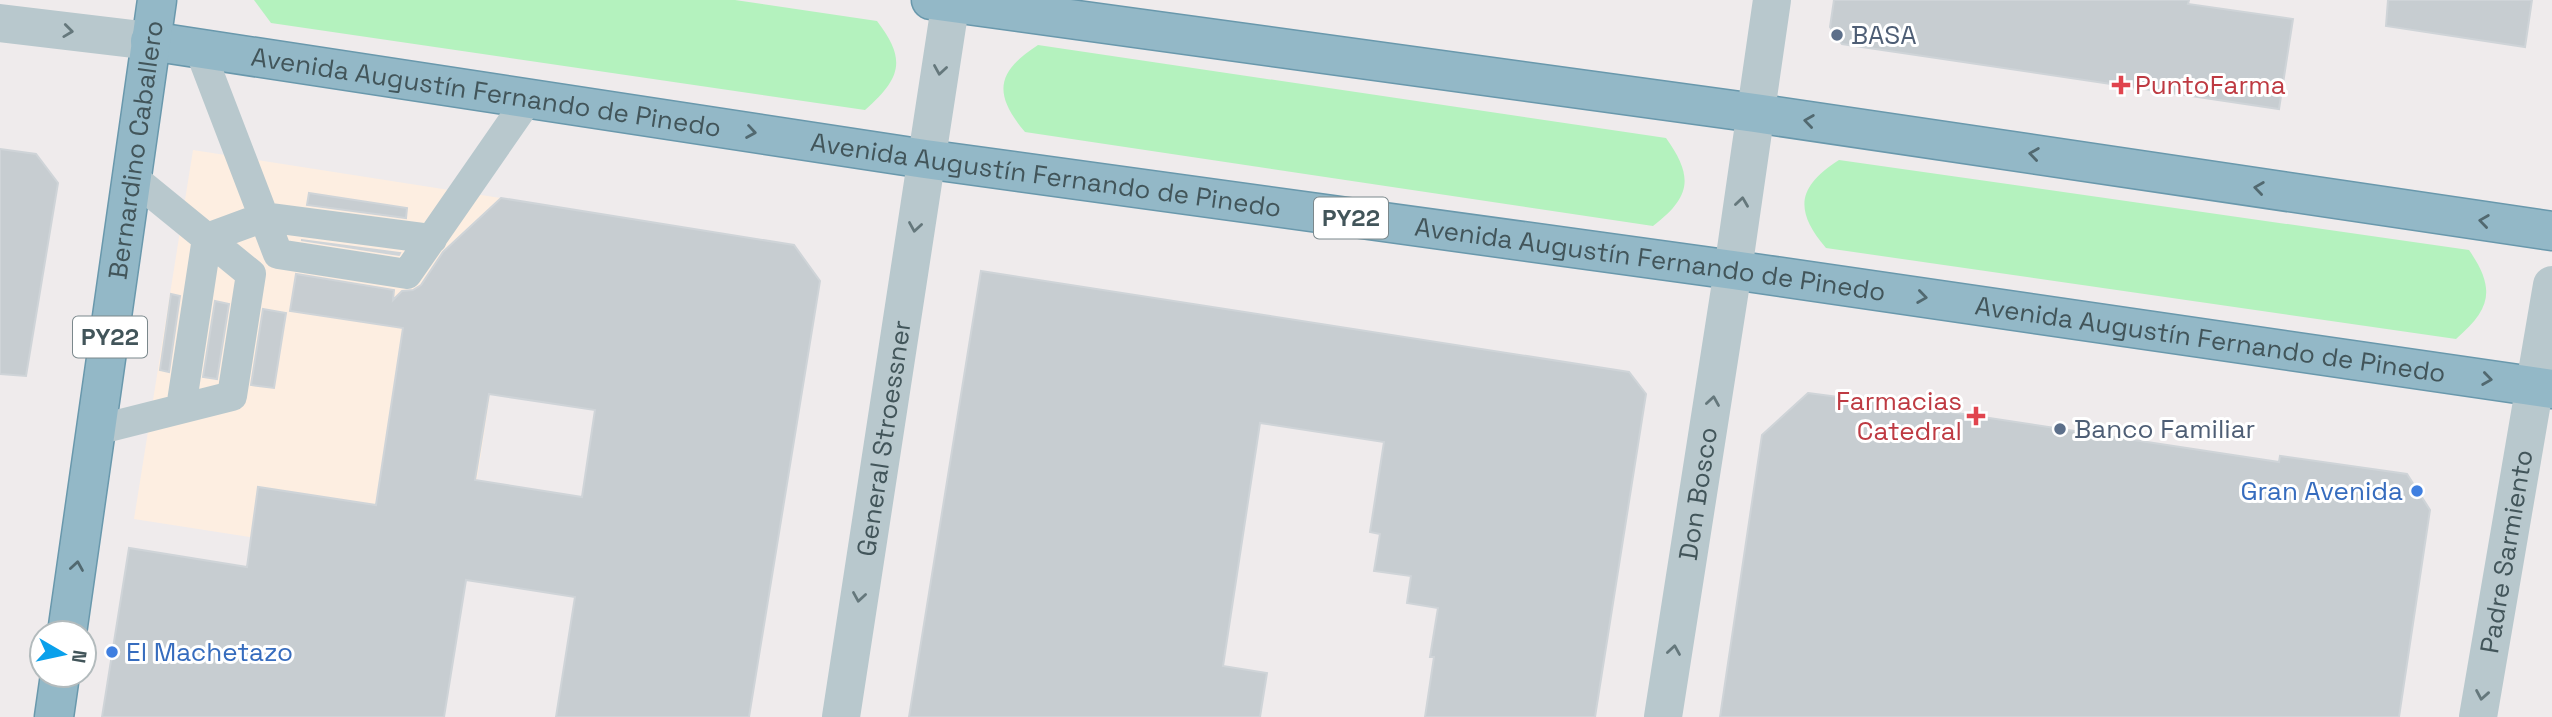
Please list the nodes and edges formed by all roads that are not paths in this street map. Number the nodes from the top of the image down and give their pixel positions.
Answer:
1 (157, 0) edge
2 (1772, 0) edge
3 (944, 1) edge
4 (0, 23) edge
5 (150, 41) junction
6 (199, 48) junction
7 (529, 98) junction
8 (1755, 113) junction
9 (925, 159) junction
10 (132, 177) junction
11 (264, 217) junction
12 (2552, 231) edge
13 (207, 238) junction
14 (432, 239) junction
15 (278, 254) junction
16 (1733, 270) junction
17 (251, 274) junction
18 (2552, 285) edge
19 (2544, 388) edge
20 (181, 408) junction
21 (97, 430) junction
22 (69, 619) edge
23 (58, 689) edge
24 (54, 717) edge
25 (841, 717) edge
26 (1663, 717) edge
27 (2478, 717) edge

1 - 5 highway, Bernardino Caballero / PY22
2 - 8 street, Don Bosco
3 - 8 highway
3 -> 9 street, General Stroessner
4 -> 5 street, Avenida Augustín Fernando de Pinedo
5 - 6 highway, Avenida Augustín Fernando de Pinedo / PY22
5 - 10 highway, Bernardino Caballero / PY22
6 - 7 highway, Avenida Augustín Fernando de Pinedo / PY22
6 - 11 lane
7 -> 9 highway, Avenida Augustín Fernando de Pinedo / PY22
7 - 14 lane
12 -> 8 highway
16 -> 8 street, Don Bosco
9 - 16 highway, Avenida Augustín Fernando de Pinedo / PY22
9 -> 25 street, General Stroessner
10 - 13 lane
10 - 21 highway, Bernardino Caballero / PY22
11 - 13 lane
11 - 14 lane
11 - 15 lane
13 - 17 lane
13 - 20 lane
14 - 15 lane
15 - 17 lane
16 -> 19 highway, Avenida Augustín Fernando de Pinedo / PY22
26 -> 16 street, Don Bosco
17 - 20 lane
18 - 19 street, Padre Sarmiento
19 -> 27 street, Padre Sarmiento
20 - 21 lane
22 -> 21 highway, Bernardino Caballero / PY22
23 - 24 highway

